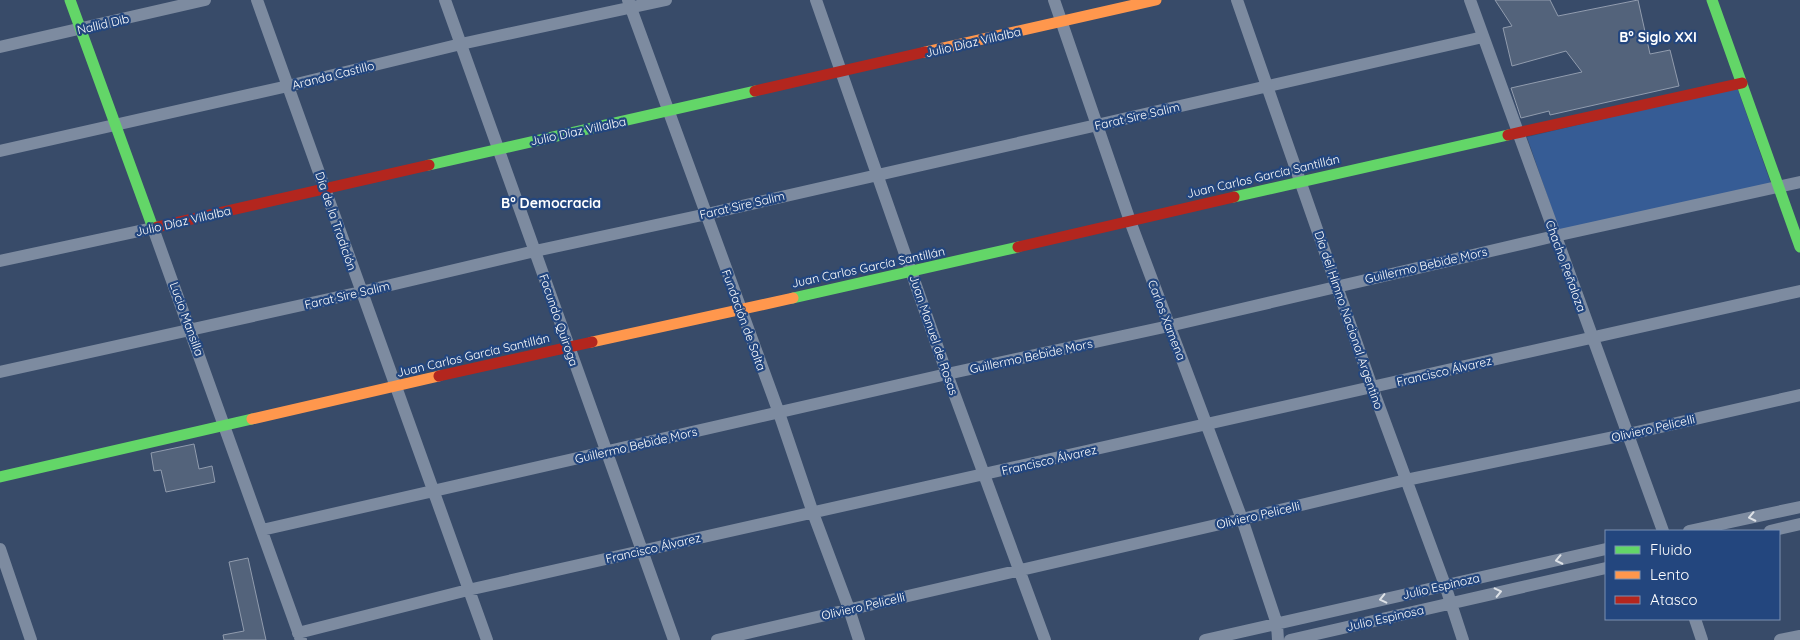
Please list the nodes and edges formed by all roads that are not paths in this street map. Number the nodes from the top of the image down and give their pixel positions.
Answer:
1 (70, 0) edge
2 (205, 0) edge
3 (257, 0) edge
4 (445, 0) edge
5 (666, 0) edge
6 (816, 0) edge
7 (1054, 0) edge
8 (1156, 0) edge
9 (1237, 0) edge
10 (1470, 0) edge
11 (1712, 0) edge
12 (630, 4) edge
13 (1062, 21) junction
14 (81, 29) junction
15 (1483, 37) junction
16 (461, 44) junction
17 (0, 47) edge
18 (840, 73) junction
19 (1742, 82) junction
20 (288, 86) junction
21 (1268, 86) junction
22 (668, 111) junction
23 (115, 125) junction
24 (1098, 125) junction
25 (1518, 132) junction
26 (498, 148) junction
27 (0, 151) edge
28 (878, 174) junction
29 (1300, 181) junction
30 (1800, 182) edge
31 (325, 188) junction
32 (1778, 188) junction
33 (707, 214) junction
34 (1130, 221) junction
35 (154, 228) junction
36 (1554, 236) junction
37 (1800, 247) edge
38 (535, 251) junction
39 (0, 261) edge
40 (912, 272) junction
41 (1337, 286) junction
42 (1800, 291) edge
43 (361, 292) junction
44 (740, 309) junction
45 (1169, 326) junction
46 (191, 330) junction
47 (1593, 338) junction
48 (568, 347) junction
49 (0, 372) edge
50 (947, 374) junction
51 (396, 387) junction
52 (1372, 387) junction
53 (1800, 395) edge
54 (778, 413) junction
55 (224, 424) junction
56 (1207, 424) junction
57 (1629, 434) junction
58 (606, 452) junction
59 (984, 475) junction
60 (0, 477) edge
61 (1406, 480) junction
62 (432, 490) junction
63 (1800, 507) edge
64 (813, 513) junction
65 (1242, 520) junction
66 (1800, 524) edge
67 (262, 530) junction
68 (1663, 530) edge
69 (1694, 530) edge
70 (1774, 530) edge
71 (0, 549) edge
72 (1605, 549) edge
73 (641, 551) junction
74 (1605, 568) edge
75 (1020, 571) junction
76 (1445, 585) junction
77 (468, 590) junction
78 (1450, 603) junction
79 (850, 609) junction
80 (1695, 620) edge
81 (1277, 624) junction
82 (1256, 634) edge
83 (299, 636) edge
84 (1800, 636) edge
85 (31, 640) edge
86 (487, 640) edge
87 (674, 640) edge
88 (717, 640) edge
89 (859, 640) edge
90 (1045, 640) edge
91 (1205, 640) edge
92 (1278, 640) edge
93 (1290, 640) edge
94 (1463, 640) edge
95 (1702, 640) edge
96 (1780, 640) edge

1 - 14 street, Lucio Mansilla
2 - 14 street, Nallid Dib
3 - 20 street, Día de la Tradición
4 - 16 street, Facundo Quiroga
5 - 12 street, Aranda Castillo
6 - 18 street, Juan Manuel de Rosas
7 - 13 street, Carlos Xamena
8 - 13 street, Julio Díaz Villalba
9 - 21 street, Día del Himno Nacional Argentino
10 - 15 street, Chacho Peñaloza
11 - 19 street
12 - 16 street, Aranda Castillo
12 - 22 street, Fundación de Salta
13 - 18 street, Julio Díaz Villalba
13 - 24 street, Carlos Xamena
14 - 17 street, Nallid Dib
14 - 23 street, Lucio Mansilla
15 - 21 street, Farat Sire Salim
15 - 25 street, Chacho Peñaloza
16 - 20 street, Aranda Castillo
16 - 26 street, Facundo Quiroga
18 - 22 street, Julio Díaz Villalba
18 - 28 street, Juan Manuel de Rosas
19 - 25 street, Juan Carlos García Santillán
19 - 32 street
20 - 23 street, Aranda Castillo
20 - 31 street, Día de la Tradición
21 - 24 street, Farat Sire Salim
21 - 29 street, Día del Himno Nacional Argentino
22 - 26 street, Julio Díaz Villalba
22 - 33 street, Fundación de Salta
23 - 27 street, Aranda Castillo
23 - 35 street, Lucio Mansilla
24 - 28 street, Farat Sire Salim
24 - 34 street, Carlos Xamena
25 - 29 street, Juan Carlos García Santillán
25 - 36 street, Chacho Peñaloza
26 - 31 street, Julio Díaz Villalba
26 - 38 street, Facundo Quiroga
28 - 33 street, Farat Sire Salim
28 - 40 street, Juan Manuel de Rosas
29 - 34 street, Juan Carlos García Santillán
29 - 41 street, Día del Himno Nacional Argentino
30 - 32 street, Guillermo Bebide Mors
31 - 35 street, Julio Díaz Villalba
31 - 43 street, Día de la Tradición
32 - 36 street, Guillermo Bebide Mors
32 - 37 street
33 - 38 street, Farat Sire Salim
33 - 44 street, Fundación de Salta
34 - 40 street, Juan Carlos García Santillán
34 - 45 street, Carlos Xamena
35 - 39 street, Julio Díaz Villalba
35 - 46 street, Lucio Mansilla
36 - 41 street, Guillermo Bebide Mors
36 - 47 street, Chacho Peñaloza
38 - 43 street, Farat Sire Salim
38 - 48 street, Facundo Quiroga
40 - 44 street, Juan Carlos García Santillán
40 - 50 street, Juan Manuel de Rosas
41 - 45 street, Guillermo Bebide Mors
41 - 52 street, Día del Himno Nacional Argentino
42 - 47 street, Francisco Álvarez
43 - 46 street, Farat Sire Salim
43 - 51 street, Día de la Tradición
44 - 48 street, Juan Carlos García Santillán
44 - 54 street, Fundación de Salta
45 - 50 street, Guillermo Bebide Mors
45 - 56 street, Carlos Xamena
46 - 49 street, Farat Sire Salim
46 - 55 street, Lucio Mansilla
47 - 52 street, Francisco Álvarez
47 - 57 street, Chacho Peñaloza
48 - 51 street, Juan Carlos García Santillán
48 - 58 street, Facundo Quiroga
50 - 54 street, Guillermo Bebide Mors
50 - 59 street, Juan Manuel de Rosas
51 - 55 street, Juan Carlos García Santillán
51 - 62 street, Día de la Tradición
52 - 56 street, Francisco Álvarez
52 - 61 street, Día del Himno Nacional Argentino
53 - 57 street, Oliviero Pelicelli
54 - 58 street, Guillermo Bebide Mors
54 - 64 street, Fundación de Salta
55 - 60 street, Juan Carlos García Santillán
55 - 67 street, Lucio Mansilla
56 - 59 street, Francisco Álvarez
56 - 65 street, Carlos Xamena
57 - 61 street, Oliviero Pelicelli
57 - 68 street, Chacho Peñaloza
58 - 62 street, Guillermo Bebide Mors
58 - 73 street, Facundo Quiroga
59 - 64 street, Francisco Álvarez
59 - 75 street, Juan Manuel de Rosas
61 - 65 street, Oliviero Pelicelli
61 - 76 street, Día del Himno Nacional Argentino
62 - 67 street, Guillermo Bebide Mors
62 - 77 street, Día de la Tradición
63 -> 69 street
64 - 73 street, Francisco Álvarez
64 - 79 street, Fundación de Salta
65 - 75 street, Oliviero Pelicelli
65 - 81 street, Carlos Xamena
66 - 70 street
67 - 83 street, Lucio Mansilla
71 - 85 street
72 -> 76 street, Julio Espinoza
73 - 77 street, Francisco Álvarez
73 - 87 street, Facundo Quiroga
78 -> 74 street, Julio Espinoza
75 - 79 street, Oliviero Pelicelli
75 - 90 street, Juan Manuel de Rosas
76 - 78 street, Día del Himno Nacional Argentino
76 -> 81 street, Julio Espinoza
77 - 83 street, Francisco Álvarez
77 - 86 street, Día de la Tradición
78 - 93 street, Julio Espinosa
78 - 94 street, Día del Himno Nacional Argentino
79 - 88 street, Oliviero Pelicelli
79 - 89 street, Fundación de Salta
80 - 95 street
81 - 82 street
81 - 92 street, Carlos Xamena
82 - 91 street
84 - 96 street

